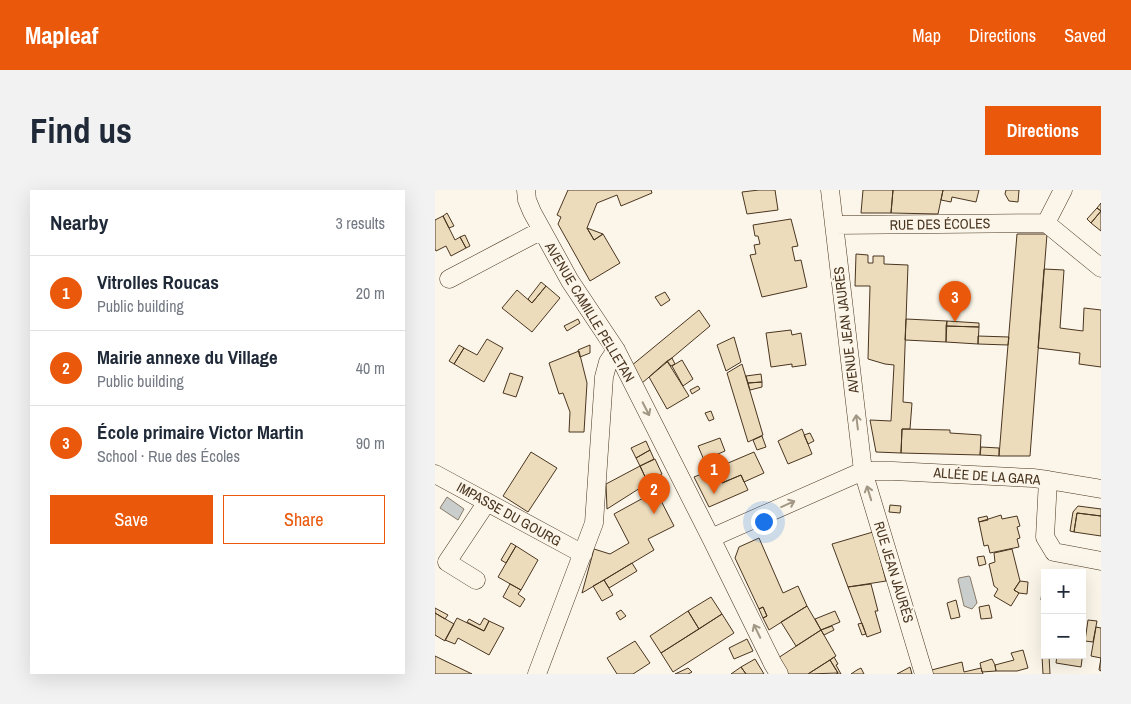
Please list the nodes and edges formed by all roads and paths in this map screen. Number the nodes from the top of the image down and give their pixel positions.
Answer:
1 (526, 190) edge
2 (830, 190) edge
3 (1063, 190) edge
4 (1045, 223) junction
5 (834, 225) junction
6 (542, 230) junction
7 (1101, 268) edge
8 (449, 280) dead end
9 (616, 350) junction
10 (863, 471) junction
11 (435, 474) edge
12 (1048, 480) junction
13 (1101, 488) edge
14 (487, 502) junction
15 (711, 538) junction
16 (583, 554) junction
17 (1101, 561) edge
18 (476, 580) dead end
19 (537, 674) edge
20 (779, 674) edge
21 (924, 674) edge

1 - 6 street, AVENUE CAMILLE PELLETAN
2 - 5 street, AVENUE JEAN JAURÈS
3 - 4 street
4 - 5 street, RUE DES ÉCOLES
4 - 7 street
10 -> 5 street, AVENUE JEAN JAURÈS
6 - 8 street
6 - 9 street, AVENUE CAMILLE PELLETAN
9 -> 15 street, AVENUE CAMILLE PELLETAN
9 - 16 street
10 - 12 street, ALLÉE DE LA GARA
15 -> 10 street
21 -> 10 street, RUE JEAN JAURÈS
11 - 14 street, IMPASSE DU GOURG
12 - 13 street
12 - 17 street, ALLÉE DE LA GARA
14 - 16 street, IMPASSE DU GOURG
14 - 18 street
20 -> 15 street, AVENUE CAMILLE PELLETAN
16 - 19 street

